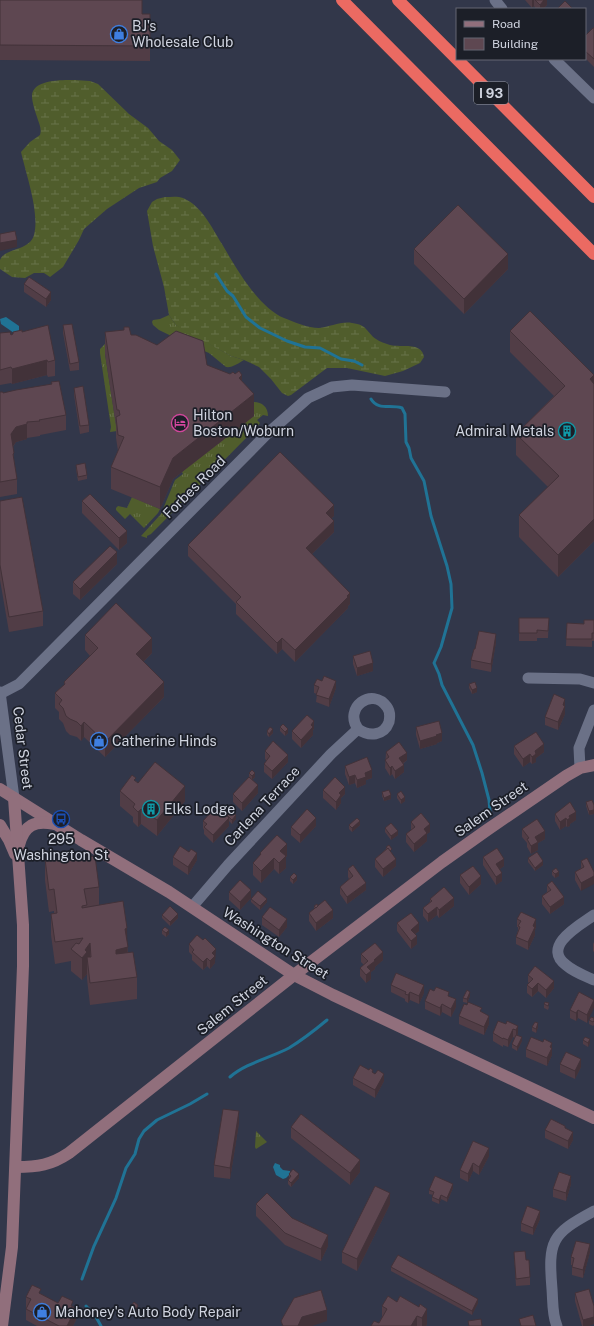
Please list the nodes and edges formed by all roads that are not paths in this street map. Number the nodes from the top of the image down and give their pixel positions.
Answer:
1 (342, 0) edge
2 (398, 0) edge
3 (495, 0) edge
4 (501, 8) edge
5 (456, 58) edge
6 (458, 60) edge
7 (555, 60) edge
8 (594, 98) edge
9 (594, 197) edge
10 (594, 254) edge
11 (445, 392) dead end
12 (528, 678) dead end
13 (594, 683) edge
14 (0, 693) edge
15 (594, 710) edge
16 (358, 729) dead end
17 (594, 765) edge
18 (580, 768) junction
19 (0, 789) edge
20 (14, 798) junction
21 (55, 824) junction
22 (0, 825) edge
23 (18, 848) junction
24 (19, 863) junction
25 (192, 907) junction
26 (594, 915) edge
27 (294, 975) junction
28 (594, 980) edge
29 (594, 1118) edge
30 (16, 1167) junction
31 (594, 1211) edge
32 (2, 1326) edge
33 (557, 1326) edge

1 - 10 highway, I 93
2 - 5 highway, I 93
3 - 4 street
6 - 9 highway, I 93
7 - 8 street
11 - 14 street, Forbes Road
12 - 13 street
14 - 20 street, Cedar Street
15 - 18 street
16 - 25 street, Carlena Terrace
17 - 18 main road, Salem Street
18 - 27 main road, Salem Street
19 - 20 main road, Washington Street
20 - 21 main road, Washington Street
20 - 23 main road, Cedar Street
21 - 23 main road
21 - 25 main road, Washington Street
22 - 24 main road
23 - 24 main road, Cedar Street
24 - 30 main road, Cedar Street
25 - 27 main road, Washington Street
26 - 28 street
27 - 29 main road, Washington Street
27 - 30 main road, Salem Street
30 - 32 main road
31 - 33 street

